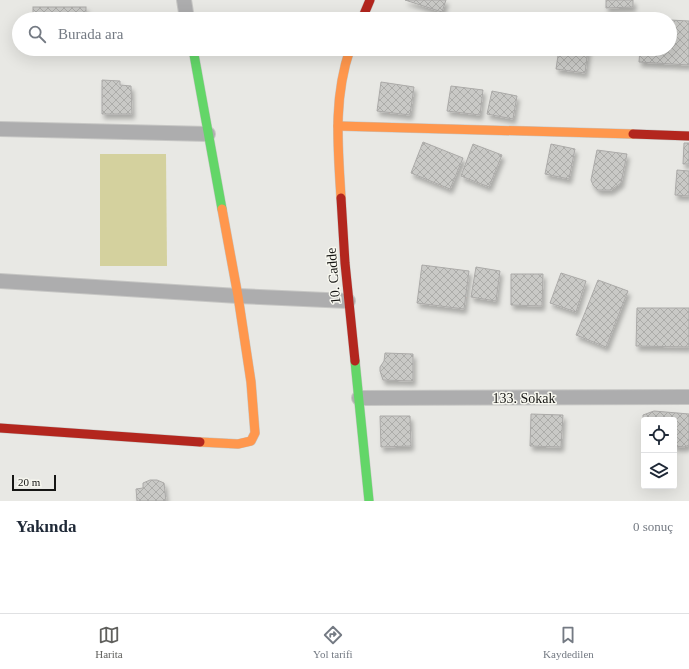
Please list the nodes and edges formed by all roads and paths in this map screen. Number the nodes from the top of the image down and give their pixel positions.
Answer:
1 (184, 0) edge
2 (370, 0) edge
3 (186, 12) edge
4 (365, 12) edge
5 (194, 56) edge
6 (347, 56) edge
7 (338, 126) junction
8 (0, 129) edge
9 (208, 134) junction
10 (689, 136) edge
11 (0, 281) edge
12 (238, 296) junction
13 (348, 301) junction
14 (689, 397) edge
15 (359, 398) junction
16 (0, 428) edge
17 (369, 501) edge

1 - 3 street
2 - 4 street
5 - 9 street
6 - 7 street, 10. Cadde
7 - 10 street
7 - 13 street, 10. Cadde
8 - 9 street
9 - 12 street
11 - 12 street
12 - 13 street
12 - 16 street
13 - 15 street, 10. Cadde
14 - 15 street, 133. Sokak
15 - 17 street, 10. Cadde

